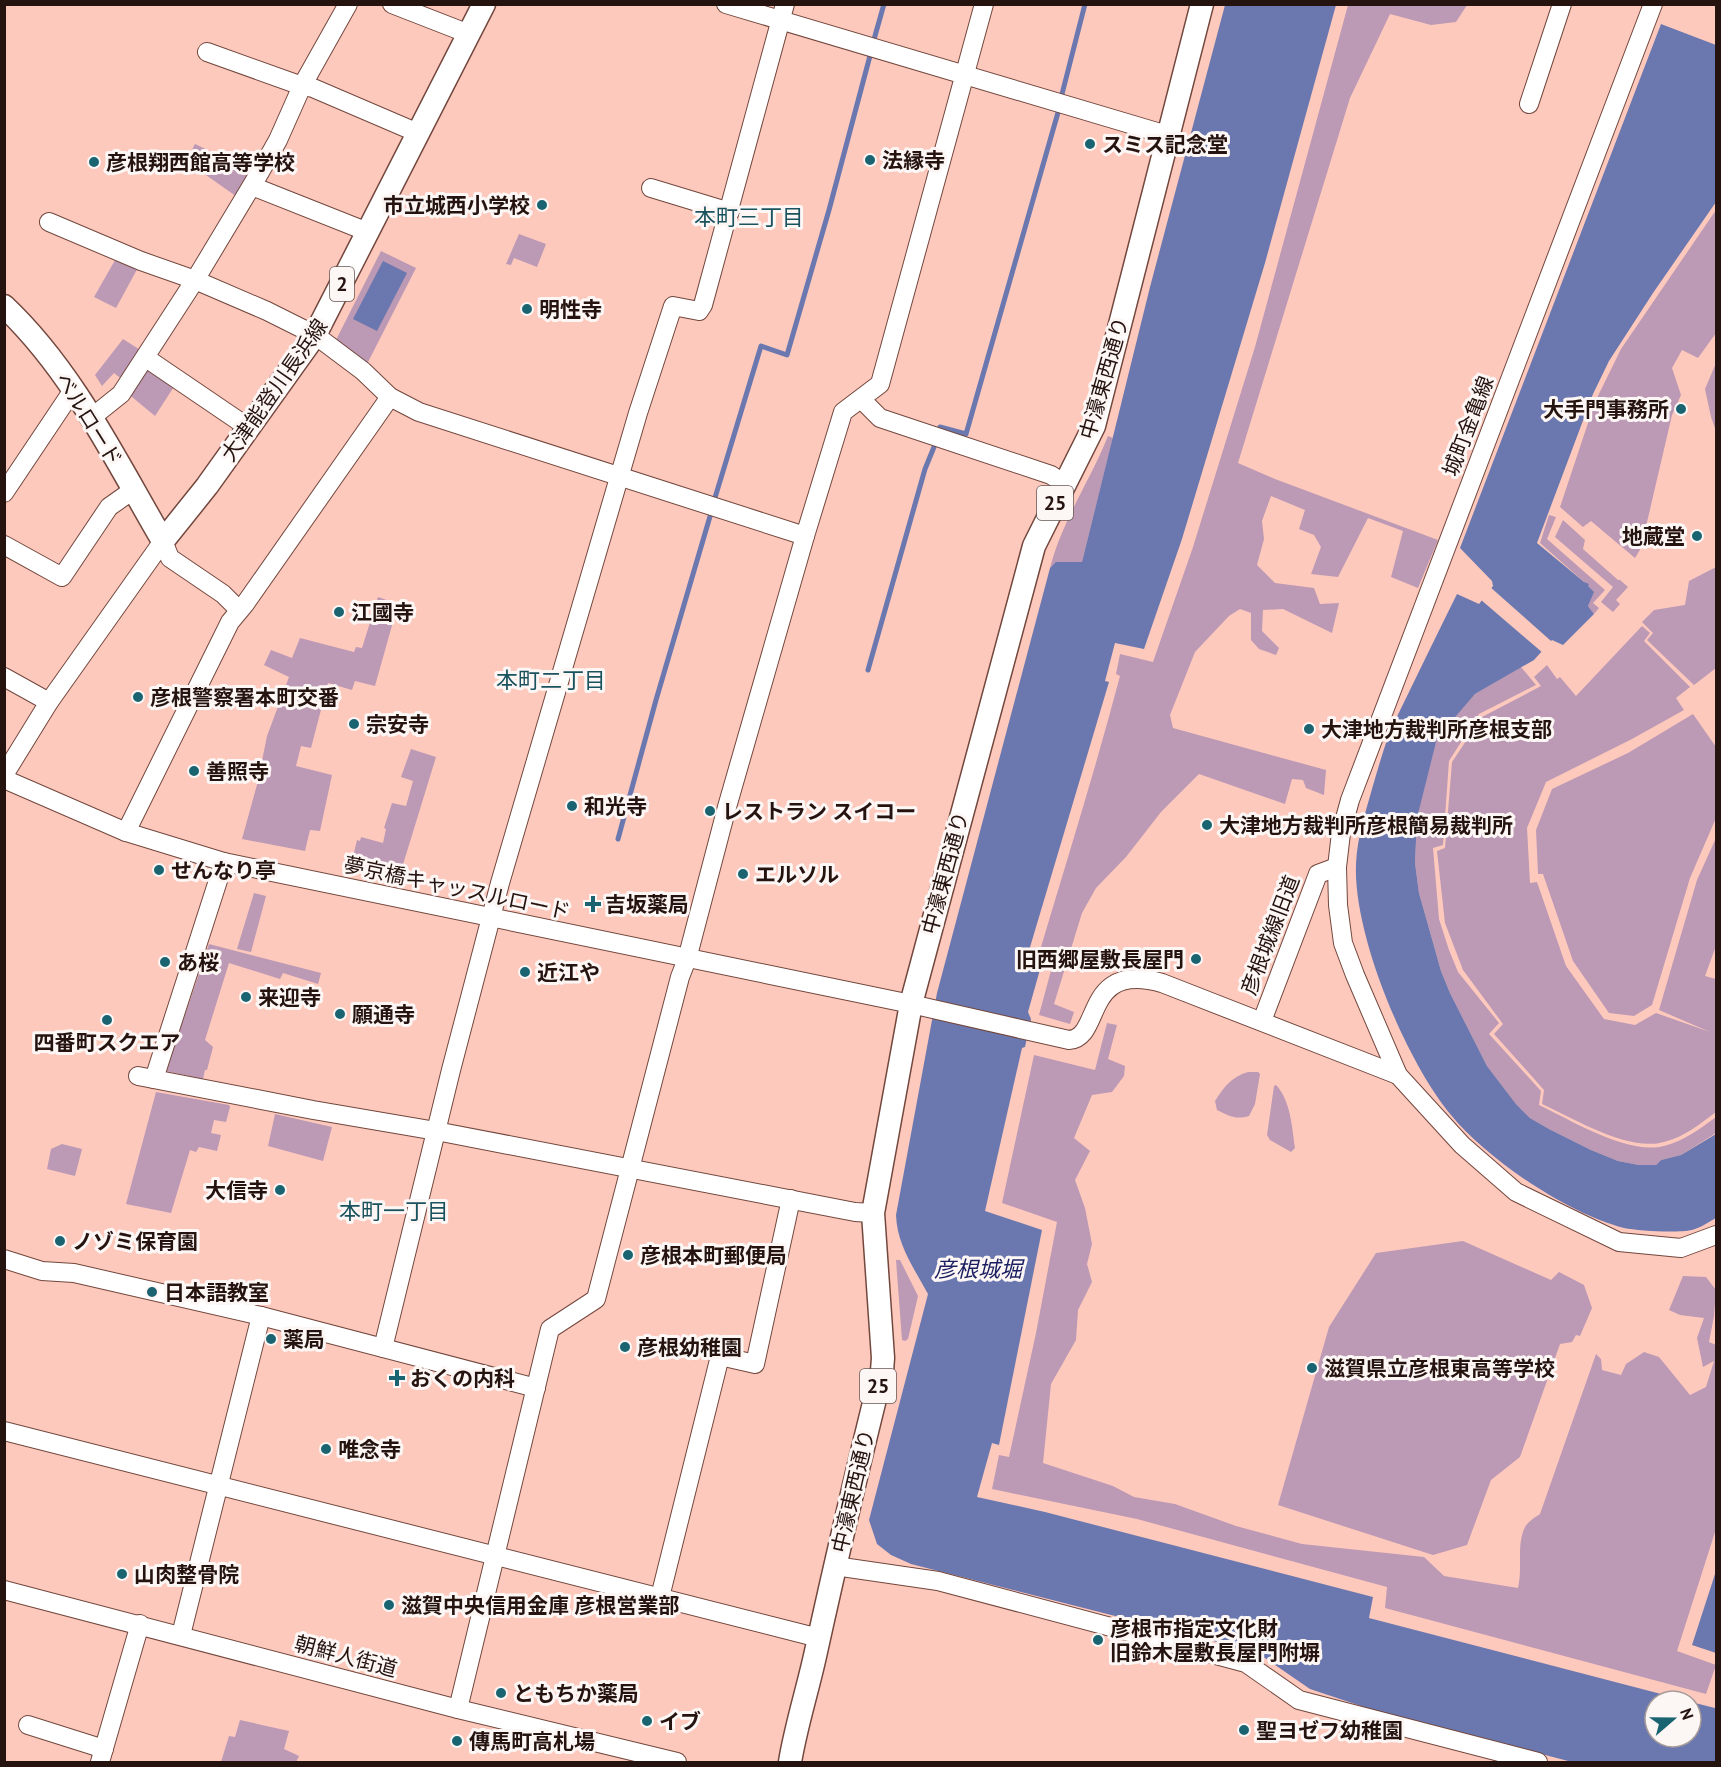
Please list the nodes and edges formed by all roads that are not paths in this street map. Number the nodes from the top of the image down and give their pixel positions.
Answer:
1 (348, 4) edge
2 (392, 4) edge
3 (484, 4) edge
4 (726, 4) edge
5 (984, 4) edge
6 (1202, 4) edge
7 (1562, 4) edge
8 (1648, 6) edge
9 (782, 12) edge
10 (469, 34) junction
11 (207, 52) dead end
12 (965, 76) junction
13 (302, 86) junction
14 (1529, 104) dead end
15 (418, 133) junction
16 (1167, 135) junction
17 (252, 186) junction
18 (651, 188) dead end
19 (730, 212) junction
20 (49, 222) dead end
21 (368, 232) junction
22 (195, 280) junction
23 (7, 314) edge
24 (315, 335) junction
25 (146, 358) junction
26 (73, 390) junction
27 (390, 397) junction
28 (861, 399) junction
29 (91, 418) junction
30 (249, 428) junction
31 (620, 476) junction
32 (1066, 485) junction
33 (134, 490) junction
34 (4, 494) edge
35 (805, 536) junction
36 (163, 541) junction
37 (4, 545) edge
38 (239, 610) junction
39 (4, 677) edge
40 (49, 702) junction
41 (4, 777) edge
42 (126, 832) junction
43 (224, 862) junction
44 (1337, 867) junction
45 (492, 919) junction
46 (687, 959) junction
47 (911, 1004) junction
48 (1262, 1021) junction
49 (1398, 1076) junction
50 (436, 1131) junction
51 (629, 1169) junction
52 (791, 1199) junction
53 (873, 1213) junction
54 (1716, 1234) edge
55 (4, 1259) edge
56 (261, 1316) junction
57 (383, 1348) junction
58 (536, 1388) junction
59 (4, 1431) edge
60 (218, 1484) junction
61 (497, 1555) junction
62 (836, 1566) junction
63 (4, 1590) edge
64 (660, 1597) junction
65 (140, 1624) junction
66 (181, 1635) junction
67 (819, 1638) junction
68 (458, 1709) junction
69 (28, 1725) dead end
70 (102, 1756) edge
71 (677, 1762) edge
72 (790, 1762) edge
73 (1538, 1762) edge

1 - 13 street
2 - 10 street
3 - 10 main road, 大津能登川長浜線 / 2
4 - 9 street
5 - 12 street
6 - 16 main road, 中濠東西通り / 25
7 - 14 street
8 - 44 street, 城町金亀線
9 - 12 street
9 - 19 street
10 - 15 main road, 大津能登川長浜線 / 2
11 - 13 street
12 - 16 street
12 - 28 street
13 - 15 street
13 - 17 street
15 - 21 main road, 大津能登川長浜線 / 2
16 - 32 main road, 中濠東西通り / 25
17 - 21 street
17 - 22 street
18 - 19 street
19 - 31 street
20 - 22 street
21 - 24 main road, 大津能登川長浜線 / 2
22 - 24 street
22 - 25 street
23 - 26 main road, ベルロード
24 - 27 street
24 - 30 main road, 大津能登川長浜線 / 2
25 - 29 street
25 - 30 street
26 - 29 main road, ベルロード
26 - 34 street
27 - 31 street
27 - 38 street
28 - 32 street
28 - 35 street
29 - 33 main road, ベルロード
30 - 36 main road, 大津能登川長浜線 / 2
31 - 35 street
31 - 45 street
32 - 47 main road, 中濠東西通り / 25
33 - 36 main road, ベルロード
33 - 37 street
35 - 46 street
36 - 38 street
36 - 40 street
38 - 42 street
39 - 40 street
40 - 41 street
41 - 42 street, 夢京橋キャッスルロード
42 - 43 street, 夢京橋キャッスルロード
43 - 45 street, 夢京橋キャッスルロード
43 - 50 street
44 - 48 street, 彦根城線旧道
44 - 49 street
45 - 46 street, 夢京橋キャッスルロード
45 - 50 street
46 - 47 street, 夢京橋キャッスルロード
46 - 51 street
47 - 48 street, 彦根城線旧道
47 - 53 main road, 中濠東西通り / 25
48 - 49 street
49 - 54 street
50 - 51 street
50 - 57 street
51 - 52 street
51 - 58 street
52 - 53 street
52 - 64 street
53 - 62 main road, 中濠東西通り / 25
55 - 56 street
56 - 57 street
56 - 60 street
57 - 58 street
58 - 61 street
59 - 60 street
60 - 61 street
60 - 66 street
61 - 64 street
61 - 68 street
62 - 67 main road, 中濠東西通り / 25
62 - 73 street
63 - 65 street, 朝鮮人街道
64 - 67 street
65 - 66 street, 朝鮮人街道
65 - 70 street
66 - 68 street, 朝鮮人街道
67 - 72 main road, 中濠東西通り / 25
68 - 71 street, 朝鮮人街道
69 - 70 street

